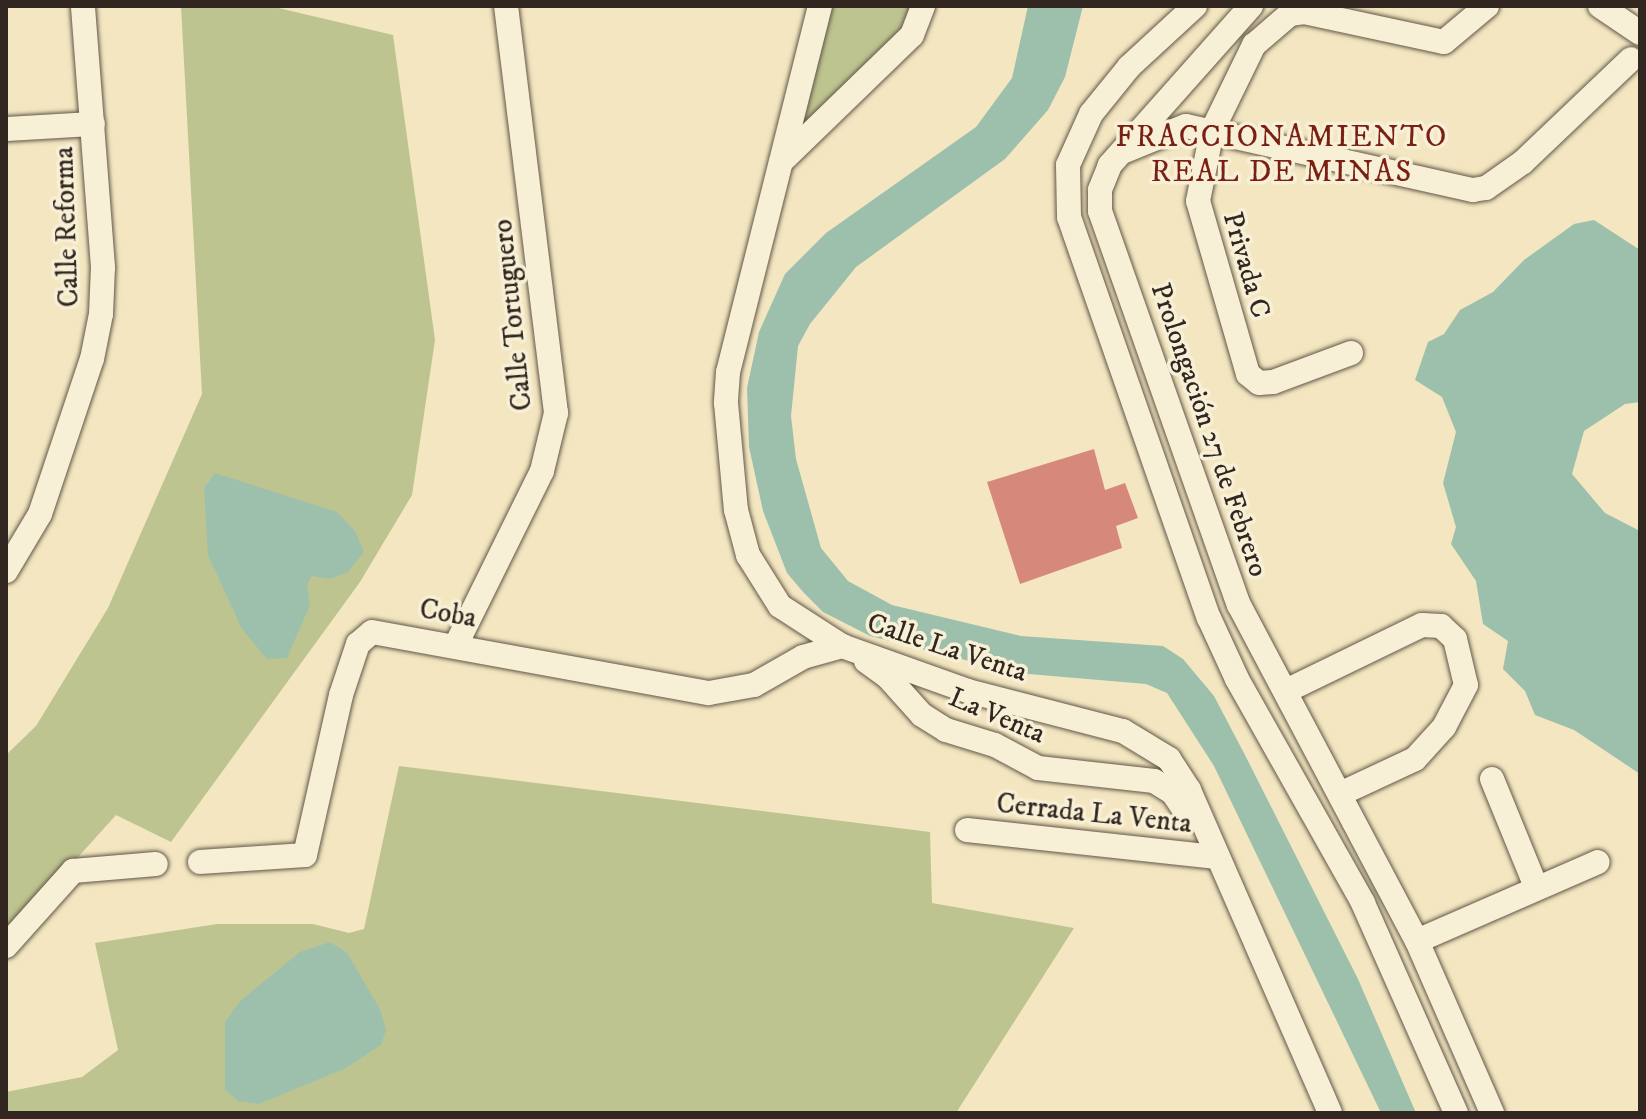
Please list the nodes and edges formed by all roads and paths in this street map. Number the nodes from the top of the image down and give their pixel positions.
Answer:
1 (83, 6) edge
2 (506, 6) edge
3 (820, 6) edge
4 (923, 6) edge
5 (1195, 6) edge
6 (1251, 6) edge
7 (1487, 6) edge
8 (1600, 6) edge
9 (1640, 33) edge
10 (1631, 59) dead end
11 (1186, 76) junction
12 (93, 124) junction
13 (6, 129) edge
14 (1206, 129) junction
15 (1119, 153) junction
16 (781, 162) junction
17 (1351, 353) dead end
18 (1161, 376) junction
19 (1127, 389) junction
20 (6, 571) edge
21 (1239, 605) junction
22 (1209, 618) junction
23 (456, 645) junction
24 (842, 646) junction
25 (1288, 690) junction
26 (985, 696) junction
27 (971, 737) junction
28 (1492, 779) dead end
29 (1340, 794) junction
30 (967, 830) dead end
31 (1215, 857) junction
32 (200, 862) dead end
33 (1598, 862) dead end
34 (156, 864) dead end
35 (1536, 887) junction
36 (1417, 941) junction
37 (6, 946) edge
38 (1330, 1113) edge
39 (1456, 1113) edge
40 (1492, 1113) edge

1 - 12 street, Calle Reforma
2 - 23 street, Calle Tortuguero
3 - 16 street, Calle La Venta
4 - 16 street
5 - 19 street
6 - 11 street, Prolongación 27 de Febrero
7 - 14 street, Privada C
8 - 9 street
10 - 14 street
11 - 14 street
11 - 15 street, Prolongación 27 de Febrero
12 - 13 street
12 - 20 street, Calle Reforma
14 - 15 street
14 - 17 street, Privada C
15 - 18 street, Prolongación 27 de Febrero
16 - 24 street, Calle La Venta
18 - 19 street
18 - 21 street, Prolongación 27 de Febrero
19 - 22 street
21 - 22 street
21 - 25 street, Prolongación 27 de Febrero
22 - 39 street
23 - 24 street, Coba
23 - 32 street, Coba
24 - 26 street, Calle La Venta
24 - 27 street, La Venta
25 - 29 street, Prolongación 27 de Febrero
25 - 29 street
26 - 27 street
26 - 31 street, Calle La Venta
27 - 31 street, La Venta
28 - 35 street
29 - 36 street, Prolongación 27 de Febrero
30 - 31 street, Cerrada La Venta
31 - 38 street, Calle La Venta
33 - 35 street
34 - 37 street
35 - 36 street
36 - 40 street, Prolongación 27 de Febrero

